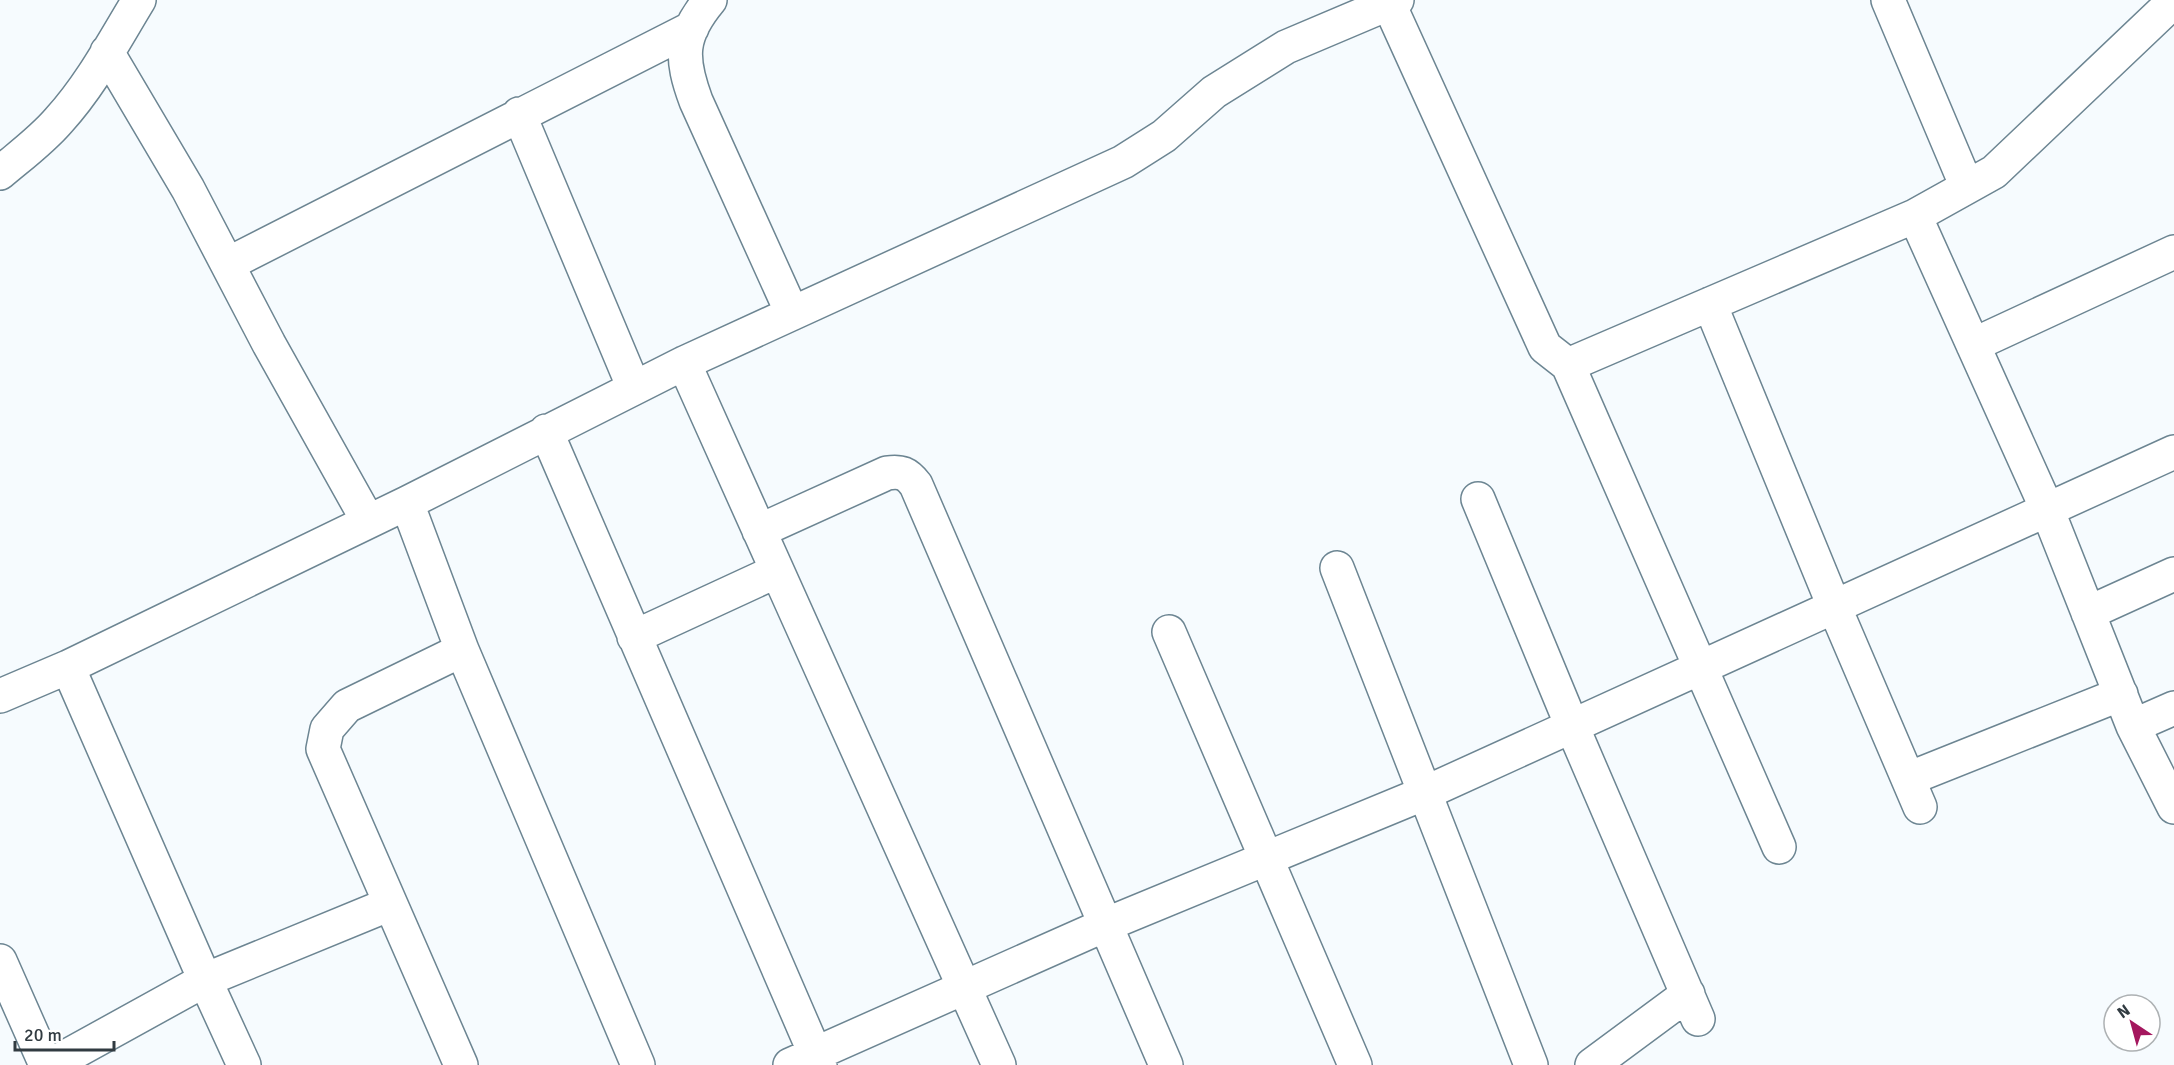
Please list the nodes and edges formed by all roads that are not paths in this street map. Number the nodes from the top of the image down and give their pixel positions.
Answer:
1 (139, 0) edge
2 (710, 0) edge
3 (1888, 0) edge
4 (2174, 1) edge
5 (1393, 2) edge
6 (692, 28) junction
7 (107, 52) junction
8 (519, 114) junction
9 (0, 173) edge
10 (1967, 187) junction
11 (1915, 216) junction
12 (2174, 252) edge
13 (228, 264) junction
14 (1710, 304) junction
15 (792, 314) junction
16 (1973, 345) junction
17 (684, 363) junction
18 (1568, 365) junction
19 (634, 388) junction
20 (546, 432) junction
21 (2174, 452) edge
22 (1478, 499) dead end
23 (407, 503) junction
24 (2047, 509) junction
25 (368, 521) junction
26 (759, 531) junction
27 (1336, 568) dead end
28 (777, 570) junction
29 (2174, 574) edge
30 (1834, 606) junction
31 (2088, 613) junction
32 (1169, 632) dead end
33 (634, 637) junction
34 (462, 650) junction
35 (68, 667) junction
36 (1701, 667) junction
37 (2121, 694) junction
38 (0, 696) edge
39 (2174, 708) edge
40 (1572, 726) junction
41 (2133, 726) junction
42 (1425, 793) junction
43 (2174, 807) edge
44 (1779, 848) dead end
45 (1267, 858) junction
46 (390, 904) junction
47 (1105, 925) junction
48 (0, 961) edge
49 (205, 980) junction
50 (964, 988) junction
51 (808, 1061) edge
52 (1530, 1062) edge
53 (46, 1065) edge
54 (51, 1065) edge
55 (244, 1065) edge
56 (461, 1065) edge
57 (638, 1065) edge
58 (999, 1065) edge
59 (1166, 1065) edge
60 (1355, 1065) edge
61 (1592, 1065) edge

1 - 7 street
2 - 6 street
3 - 10 street
4 - 10 street
5 - 15 street
5 - 18 street
6 - 8 street
6 - 15 street
7 - 9 street
7 - 13 street
8 - 13 street
8 - 19 street
10 - 11 street
11 - 14 street
11 - 16 street
12 - 16 street
13 - 25 street
14 - 18 street
14 - 30 street
15 - 17 street
16 - 24 street
17 - 19 street
17 - 26 street
18 - 36 street
19 - 20 street
20 - 23 street
20 - 33 street
21 - 24 street
22 - 40 street
23 - 25 street
23 - 34 street
24 - 30 street
24 - 31 street
25 - 35 street
26 - 28 street
26 - 47 street
27 - 42 street
28 - 33 street
28 - 50 street
29 - 31 street
30 - 36 street
30 - 37 street
31 - 37 street
32 - 45 street
33 - 51 street
34 - 46 street
34 - 57 street
35 - 38 street
35 - 49 street
36 - 40 street
36 - 44 street
37 - 41 street
39 - 41 street
40 - 42 street
40 - 61 street
41 - 43 street
42 - 45 street
42 - 52 street
45 - 47 street
45 - 60 street
46 - 49 street
46 - 56 street
47 - 50 street
47 - 59 street
48 - 53 street
49 - 54 street
49 - 55 street
50 - 51 street
50 - 58 street

